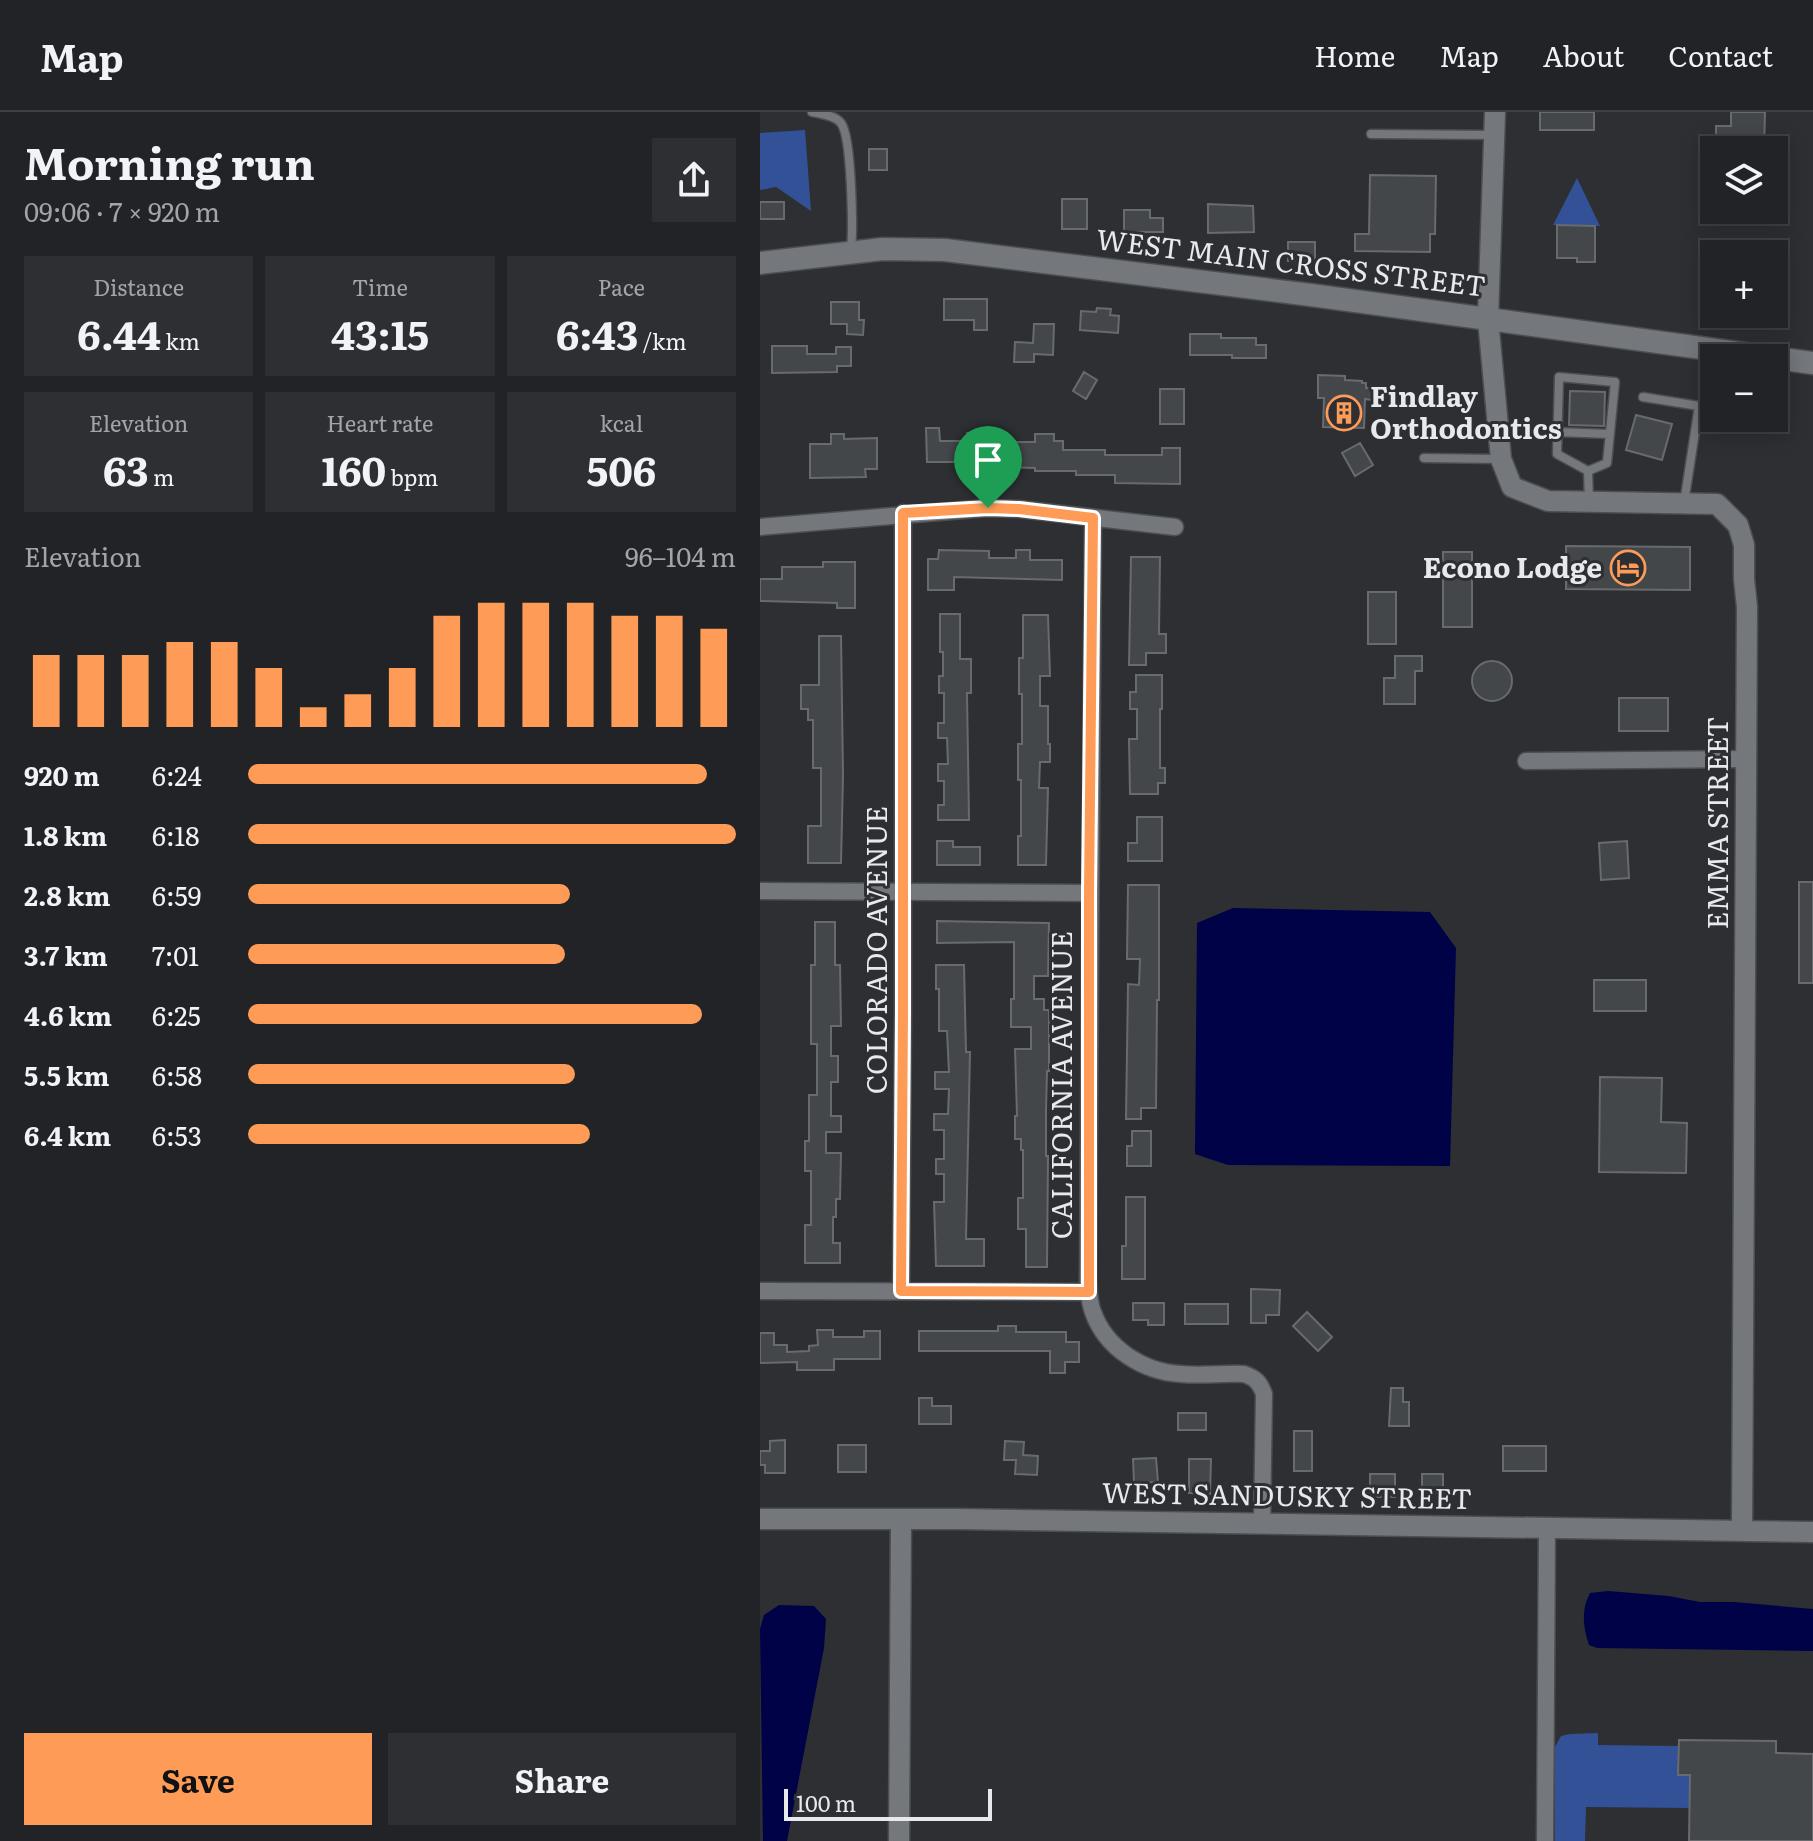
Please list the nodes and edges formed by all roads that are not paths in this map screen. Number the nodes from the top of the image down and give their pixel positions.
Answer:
1 (812, 112) edge
2 (1495, 112) edge
3 (1371, 134) dead end
4 (1495, 135) junction
5 (851, 251) junction
6 (760, 263) edge
7 (1488, 319) junction
8 (1813, 363) edge
9 (1643, 397) dead end
10 (1557, 432) junction
11 (1610, 434) junction
12 (1424, 458) dead end
13 (1501, 459) junction
14 (1588, 471) junction
15 (1589, 502) junction
16 (1684, 503) junction
17 (903, 513) junction
18 (1093, 518) junction
19 (760, 527) edge
20 (1175, 527) dead end
21 (1746, 759) junction
22 (1526, 761) dead end
23 (760, 891) edge
24 (902, 892) junction
25 (1089, 893) junction
26 (760, 1291) edge
27 (901, 1291) junction
28 (1089, 1292) junction
29 (760, 1519) edge
30 (901, 1519) junction
31 (1262, 1525) junction
32 (1547, 1528) junction
33 (1742, 1531) junction
34 (1813, 1532) edge
35 (899, 1841) edge
36 (1545, 1841) edge

1 - 5 lane
2 - 4 street, EMMA STREET
3 - 4 lane
4 - 7 street, EMMA STREET
5 - 6 main road, WEST MAIN CROSS STREET
5 - 7 main road, WEST MAIN CROSS STREET
7 - 8 main road, WEST MAIN CROSS STREET
7 - 13 street, EMMA STREET
9 - 16 lane
10 - 11 lane
10 - 11 lane
10 - 14 lane
11 - 14 lane
12 - 13 lane
13 - 15 street, EMMA STREET
14 - 15 lane
15 - 16 street, EMMA STREET
16 - 21 street, EMMA STREET
17 - 18 street
17 - 19 street
17 - 24 street, COLORADO AVENUE
18 - 20 street
18 - 25 street, CALIFORNIA AVENUE
21 - 22 street
21 - 33 street, EMMA STREET
23 - 24 street
24 - 25 street
24 - 27 street, COLORADO AVENUE
25 - 28 street, CALIFORNIA AVENUE
26 - 27 street
27 - 28 street
28 - 31 street, CALIFORNIA AVENUE
29 - 30 street, WEST SANDUSKY STREET
30 - 31 street, WEST SANDUSKY STREET
30 - 35 street
31 - 32 street, WEST SANDUSKY STREET
32 - 33 street, WEST SANDUSKY STREET
32 - 36 street
33 - 34 street, WEST SANDUSKY STREET

